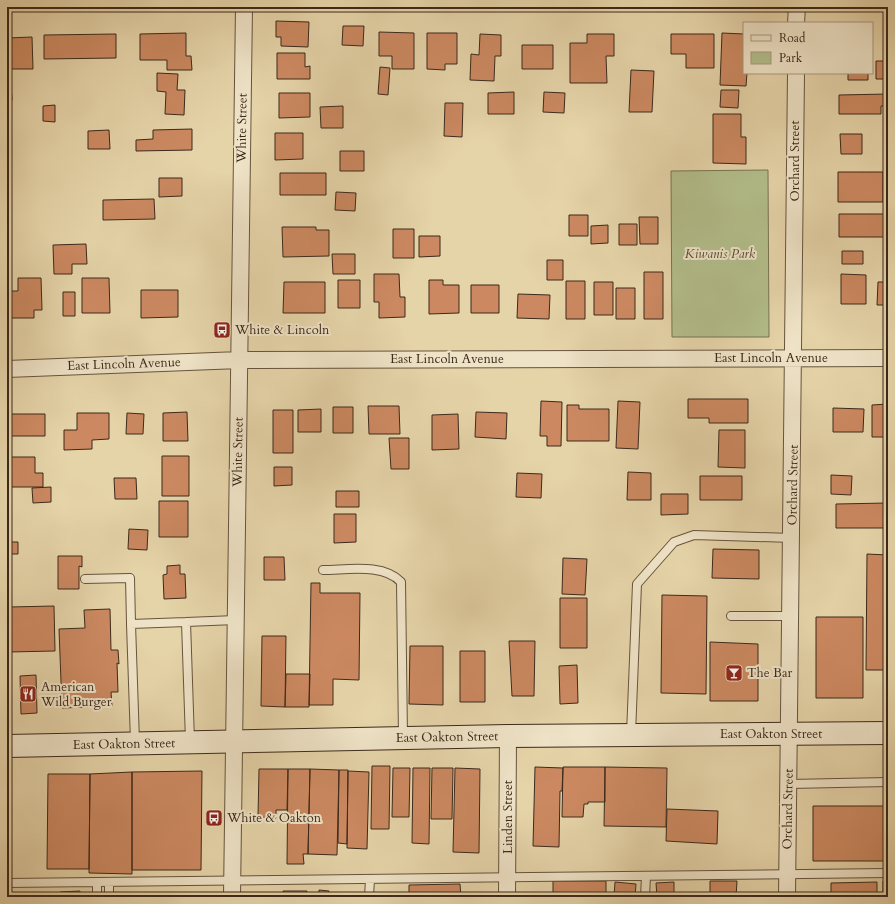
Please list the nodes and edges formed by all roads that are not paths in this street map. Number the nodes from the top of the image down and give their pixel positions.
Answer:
1 (244, 7) edge
2 (797, 7) edge
3 (796, 22) edge
4 (796, 74) edge
5 (794, 358) junction
6 (888, 358) edge
7 (240, 360) junction
8 (7, 369) edge
9 (792, 538) junction
10 (323, 570) dead end
11 (85, 579) dead end
12 (731, 616) dead end
13 (791, 616) junction
14 (236, 620) junction
15 (186, 622) junction
16 (131, 624) junction
17 (888, 733) edge
18 (790, 734) junction
19 (631, 735) junction
20 (508, 736) junction
21 (403, 738) junction
22 (234, 741) junction
23 (190, 742) junction
24 (135, 744) junction
25 (7, 746) edge
26 (888, 782) edge
27 (789, 784) junction
28 (888, 873) edge
29 (787, 874) junction
30 (646, 876) junction
31 (507, 877) junction
32 (370, 879) junction
33 (232, 880) junction
34 (97, 882) junction
35 (109, 882) junction
36 (7, 883) edge
37 (97, 897) edge
38 (109, 897) edge
39 (232, 897) edge
40 (370, 897) edge
41 (507, 897) edge
42 (645, 897) edge
43 (787, 897) edge

1 - 7 street, White Street
2 - 3 street
4 - 5 street, Orchard Street
5 - 6 street, East Lincoln Avenue
5 - 7 street, East Lincoln Avenue
5 - 9 street, Orchard Street
7 - 8 street, East Lincoln Avenue
7 - 14 street, White Street
9 - 13 street, Orchard Street
9 - 19 lane
10 - 21 lane
11 - 16 lane
12 - 13 lane
13 - 18 street, Orchard Street
14 - 15 lane
14 - 22 street, White Street
15 - 16 lane
15 - 23 lane
16 - 24 lane
17 - 18 main road, East Oakton Street
18 - 19 main road, East Oakton Street
18 - 27 street, Orchard Street
19 - 20 main road, East Oakton Street
20 - 21 main road, East Oakton Street
20 - 31 street, Linden Street
21 - 22 main road, East Oakton Street
22 - 23 main road, East Oakton Street
22 - 33 street, White Street
23 - 24 main road, East Oakton Street
24 - 25 main road, East Oakton Street
26 - 27 lane
27 - 29 street, Orchard Street
28 - 29 lane
29 - 30 lane
29 - 43 street, Orchard Street
30 - 31 lane
30 - 42 lane
31 - 32 lane
31 - 41 street, Linden Street
32 - 33 lane
32 - 40 lane
33 - 35 lane
33 - 39 street, White Street
34 - 35 lane
34 - 36 lane
34 - 37 lane
35 - 38 lane

